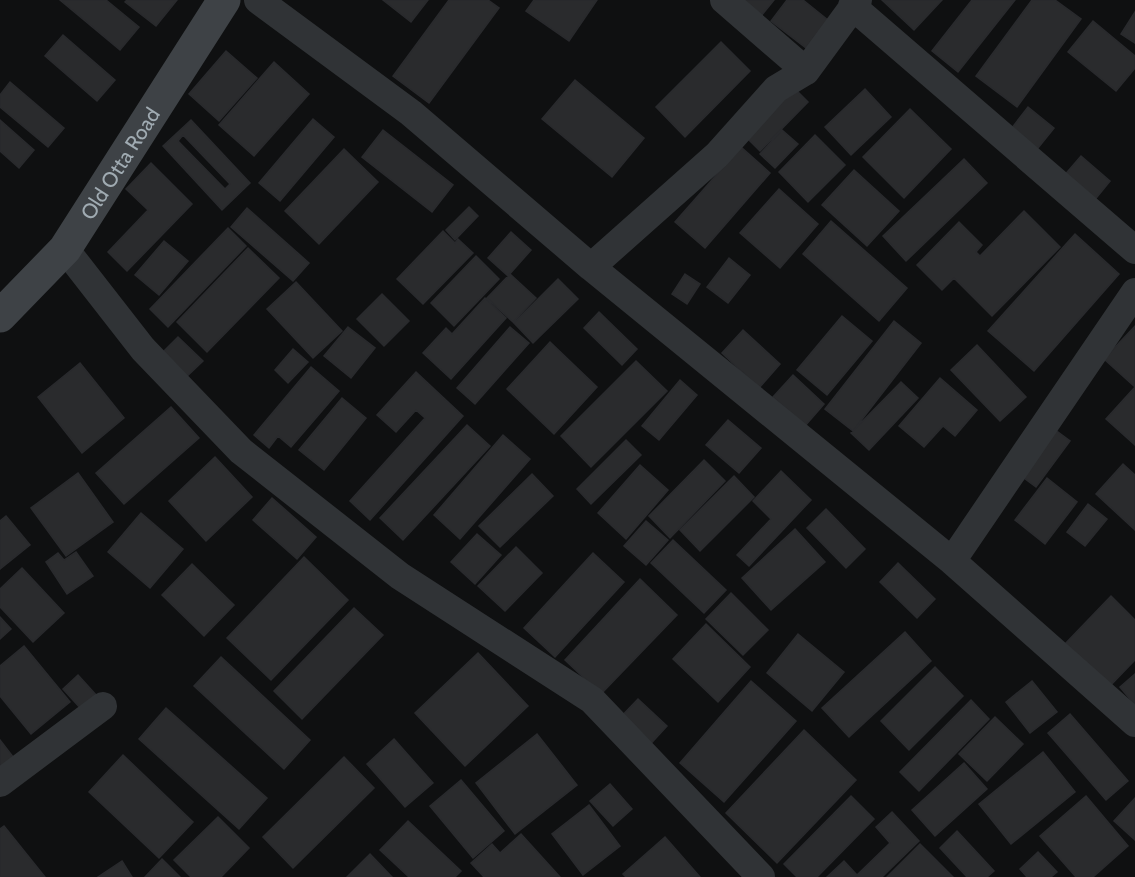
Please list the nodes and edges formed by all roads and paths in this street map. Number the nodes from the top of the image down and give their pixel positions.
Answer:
1 (224, 0) edge
2 (258, 0) edge
3 (724, 0) edge
4 (855, 3) edge
5 (806, 71) junction
6 (65, 249) junction
7 (1135, 250) edge
8 (591, 267) junction
9 (1135, 292) edge
10 (0, 316) edge
11 (952, 561) junction
12 (103, 706) dead end
13 (1135, 723) edge
14 (0, 783) edge
15 (761, 877) edge

1 - 6 street, Old Otta Road
2 - 8 street
3 - 5 street
4 - 5 street
4 - 7 street
5 - 8 street
6 - 10 street, Old Otta Road
6 - 15 street
8 - 11 street
9 - 11 street
11 - 13 street
12 - 14 street

